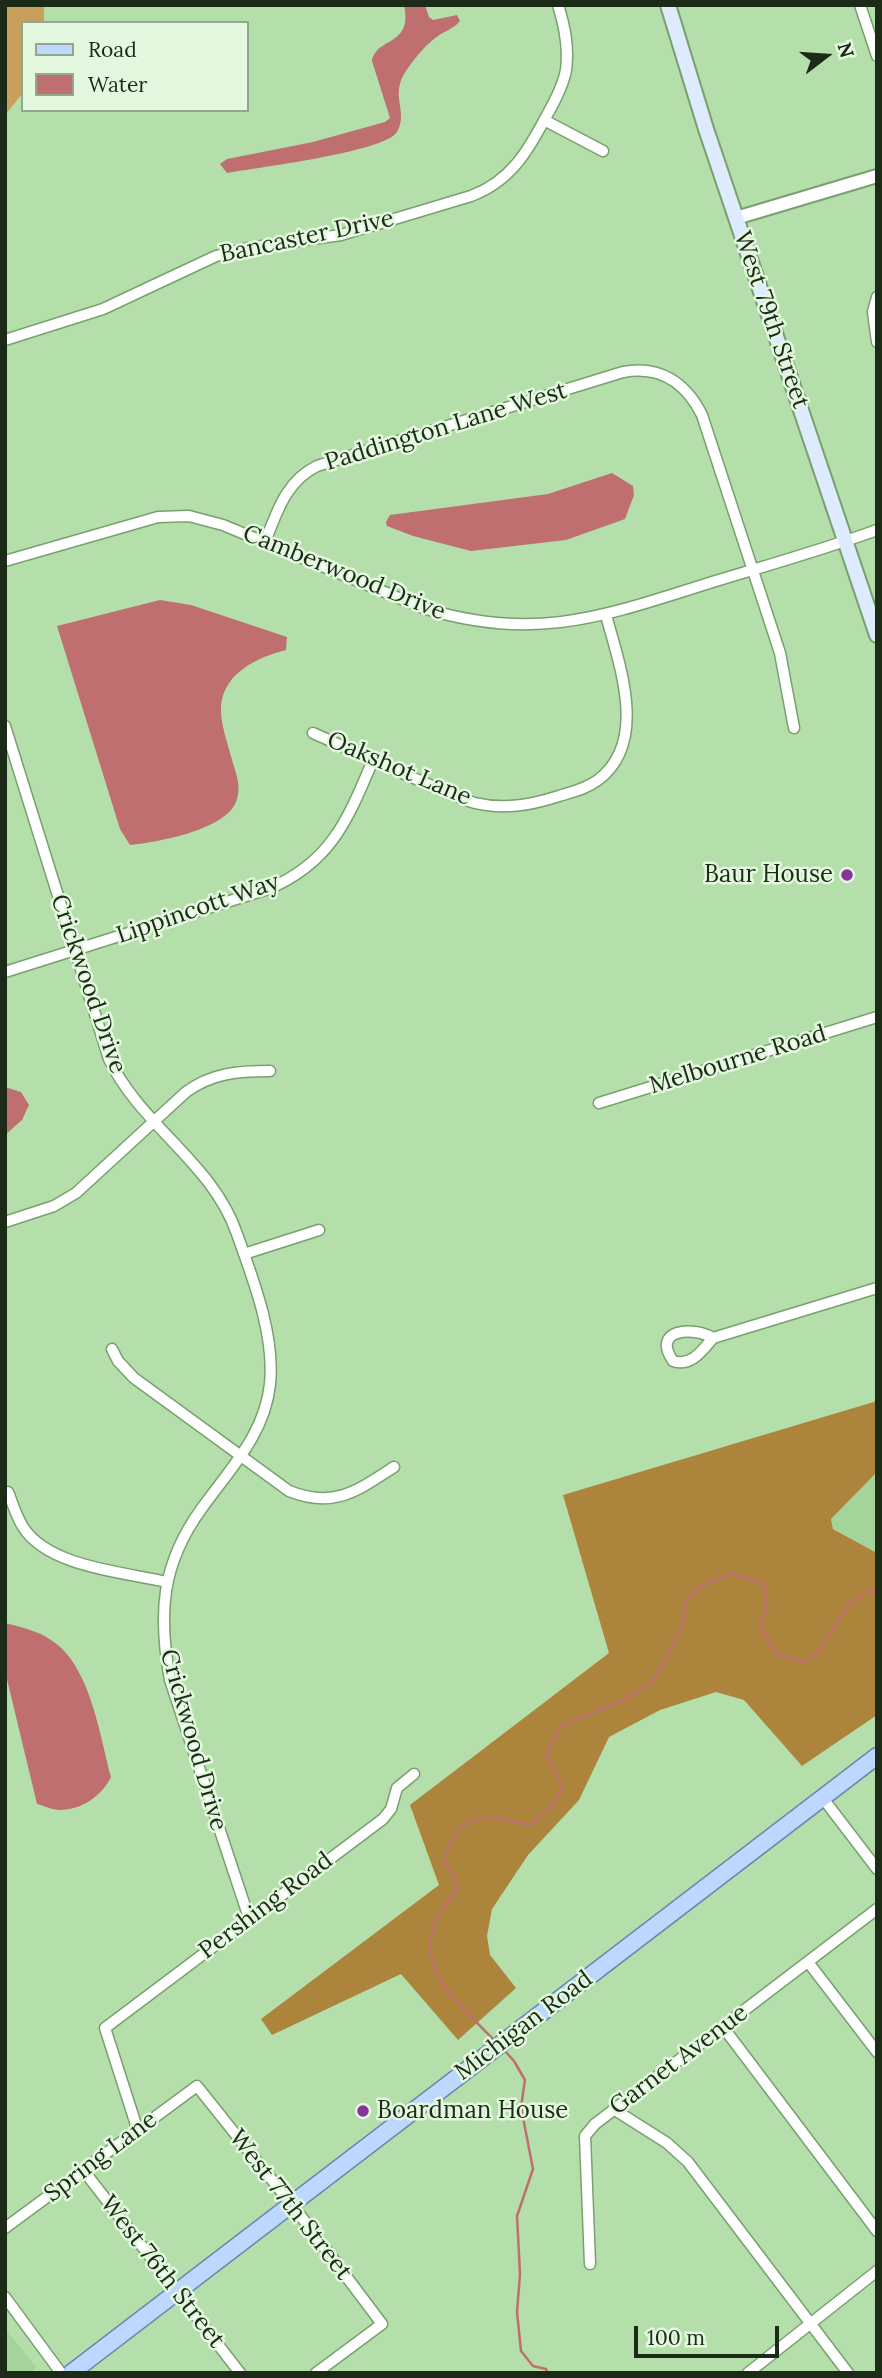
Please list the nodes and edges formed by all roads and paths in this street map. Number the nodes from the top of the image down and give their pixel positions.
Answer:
1 (558, 5) edge
2 (668, 5) edge
3 (859, 5) edge
4 (877, 57) edge
5 (544, 120) junction
6 (603, 151) dead end
7 (877, 176) edge
8 (736, 218) junction
9 (877, 297) edge
10 (5, 340) edge
11 (877, 342) edge
12 (877, 530) edge
13 (846, 541) junction
14 (265, 542) junction
15 (5, 561) edge
16 (753, 570) junction
17 (606, 615) junction
18 (877, 635) edge
19 (5, 726) edge
20 (794, 728) dead end
21 (313, 733) dead end
22 (373, 760) junction
23 (75, 950) junction
24 (5, 972) edge
25 (877, 1017) edge
26 (270, 1071) dead end
27 (600, 1102) dead end
28 (154, 1122) junction
29 (5, 1222) edge
30 (319, 1230) dead end
31 (244, 1254) junction
32 (877, 1288) edge
33 (713, 1338) junction
34 (112, 1349) dead end
35 (241, 1455) junction
36 (394, 1467) dead end
37 (8, 1492) dead end
38 (167, 1582) junction
39 (877, 1756) edge
40 (414, 1774) dead end
41 (822, 1797) junction
42 (877, 1869) edge
43 (877, 1909) edge
44 (249, 1918) junction
45 (808, 1962) junction
46 (723, 2027) junction
47 (877, 2052) edge
48 (197, 2086) joint
49 (615, 2110) junction
50 (138, 2131) junction
51 (84, 2171) junction
52 (291, 2205) junction
53 (5, 2228) edge
54 (877, 2231) edge
55 (590, 2264) dead end
56 (877, 2271) edge
57 (177, 2291) junction
58 (5, 2297) edge
59 (811, 2324) junction
60 (61, 2373) edge
61 (71, 2373) edge
62 (240, 2373) edge
63 (316, 2373) edge
64 (748, 2373) edge
65 (848, 2373) edge

1 - 5 street, Bancaster Drive
2 - 8 main road, West 79th Street
3 - 4 street
5 - 6 street
5 - 10 street, Bancaster Drive
7 - 8 street
8 - 13 main road, West 79th Street
9 - 11 street
12 - 13 street, Camberwood Drive
13 - 16 street, Camberwood Drive
13 - 18 main road, West 79th Street
14 - 15 street, Camberwood Drive
14 - 16 street, Paddington Lane West
14 - 17 street, Camberwood Drive
16 - 17 street, Camberwood Drive
16 - 20 street
17 - 22 street, Oakshot Lane
19 - 23 street, Crickwood Drive
21 - 22 street, Oakshot Lane
22 - 23 street, Lippincott Way
23 - 24 street, Lippincott Way
23 - 28 street, Crickwood Drive
25 - 27 street, Melbourne Road
26 - 28 street
28 - 29 street
28 - 31 street, Crickwood Drive
30 - 31 street
31 - 35 street, Crickwood Drive
32 - 33 street
33 - 33 street
34 - 35 street
35 - 36 street
35 - 38 street, Crickwood Drive
37 - 38 street
38 - 44 street, Crickwood Drive
39 - 41 main road, Michigan Road
40 - 44 street, Pershing Road
41 - 42 street
41 - 52 main road, Michigan Road
43 - 45 street, Garnet Avenue
44 - 50 street, Pershing Road
45 - 46 street, Garnet Avenue
45 - 47 street
46 - 49 street, Garnet Avenue
46 - 54 street
48 - 50 street, Spring Lane
48 - 52 street, West 77th Street
49 - 55 street, Garnet Avenue
49 - 59 street
50 - 51 street, Spring Lane
51 - 53 street, Spring Lane
51 - 57 street, West 76th Street
52 - 57 main road, Michigan Road
52 - 63 street, West 77th Street
56 - 59 street
57 - 61 main road, Michigan Road
57 - 62 street, West 76th Street
58 - 60 street
59 - 64 street
59 - 65 street

